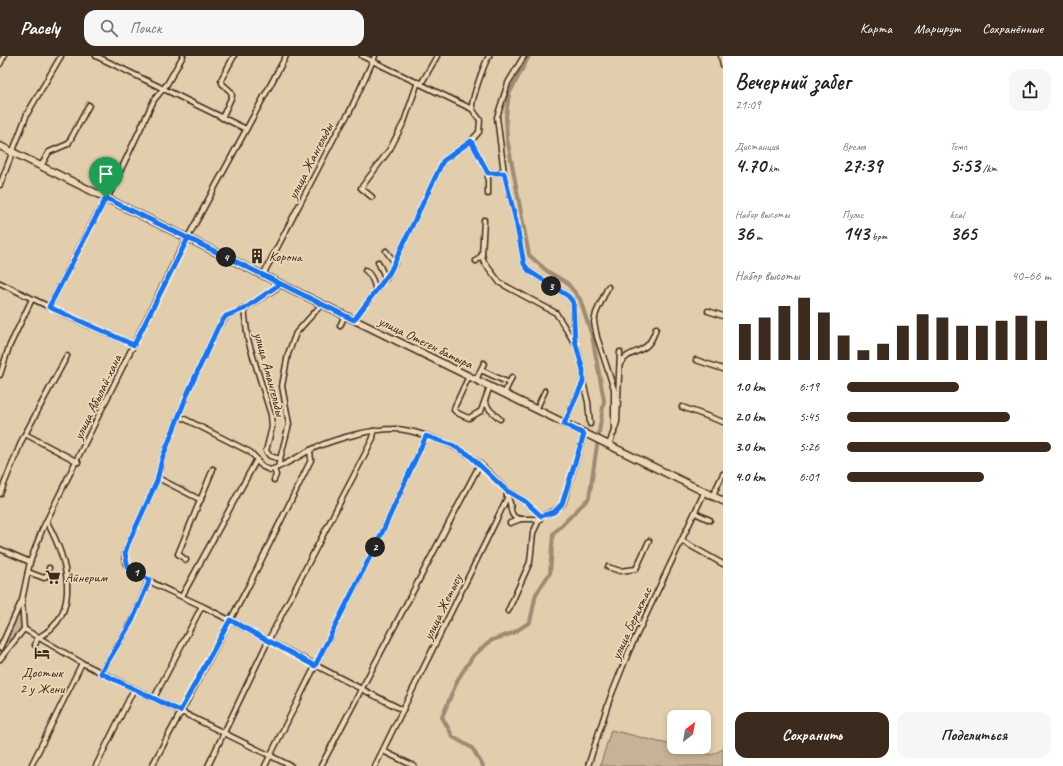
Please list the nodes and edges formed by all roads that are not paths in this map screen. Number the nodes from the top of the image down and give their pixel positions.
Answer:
1 (4, 56) edge
2 (61, 56) edge
3 (96, 56) edge
4 (183, 56) edge
5 (234, 56) edge
6 (286, 56) edge
7 (362, 56) edge
8 (375, 56) edge
9 (437, 56) edge
10 (489, 56) edge
11 (524, 56) edge
12 (721, 56) edge
13 (372, 61) junction
14 (0, 64) edge
15 (723, 65) edge
16 (419, 83) junction
17 (163, 89) junction
18 (89, 105) dead end
19 (472, 109) junction
20 (222, 118) junction
21 (246, 129) junction
22 (471, 141) junction
23 (0, 146) edge
24 (14, 153) junction
25 (41, 166) junction
26 (488, 173) junction
27 (504, 173) junction
28 (0, 185) edge
29 (488, 194) dead end
30 (372, 197) dead end
31 (106, 198) junction
32 (484, 220) dead end
33 (188, 238) junction
34 (386, 251) dead end
35 (482, 255) junction
36 (476, 261) dead end
37 (378, 262) dead end
38 (395, 263) junction
39 (365, 270) dead end
40 (263, 275) junction
41 (386, 279) junction
42 (0, 283) edge
43 (280, 284) junction
44 (608, 287) dead end
45 (376, 292) junction
46 (32, 299) junction
47 (322, 304) junction
48 (49, 307) junction
49 (244, 309) junction
50 (708, 311) dead end
51 (345, 315) junction
52 (723, 316) edge
53 (354, 320) junction
54 (340, 326) dead end
55 (656, 328) dead end
56 (575, 341) junction
57 (134, 345) junction
58 (620, 352) dead end
59 (67, 356) dead end
60 (696, 360) dead end
61 (484, 363) dead end
62 (620, 365) junction
63 (723, 369) edge
64 (481, 370) junction
65 (0, 375) edge
66 (469, 376) junction
67 (512, 377) dead end
68 (476, 380) junction
69 (583, 382) junction
70 (509, 383) junction
71 (490, 386) junction
72 (545, 391) dead end
73 (504, 394) junction
74 (485, 402) junction
75 (682, 407) dead end
76 (536, 410) junction
77 (178, 416) junction
78 (500, 419) dead end
79 (723, 422) edge
80 (564, 424) junction
81 (590, 424) dead end
82 (374, 432) junction
83 (614, 432) junction
84 (25, 434) junction
85 (584, 434) junction
86 (426, 436) junction
87 (609, 445) junction
88 (310, 450) junction
89 (280, 459) junction
90 (78, 462) junction
91 (257, 462) junction
92 (480, 464) junction
93 (276, 468) junction
94 (213, 469) dead end
95 (723, 474) edge
96 (158, 478) junction
97 (274, 480) dead end
98 (507, 493) junction
99 (704, 493) junction
100 (0, 494) edge
101 (712, 496) junction
102 (201, 500) junction
103 (723, 501) edge
104 (695, 513) junction
105 (540, 518) junction
106 (521, 519) junction
107 (710, 520) dead end
108 (47, 522) junction
109 (510, 523) dead end
110 (649, 541) dead end
111 (682, 541) junction
112 (0, 549) edge
113 (186, 560) dead end
114 (30, 562) junction
115 (723, 564) edge
116 (608, 567) dead end
117 (49, 568) dead end
118 (28, 572) junction
119 (149, 580) junction
120 (182, 596) junction
121 (22, 600) junction
122 (202, 606) junction
123 (508, 610) dead end
124 (230, 620) junction
125 (24, 629) junction
126 (38, 637) junction
127 (268, 641) junction
128 (35, 645) dead end
129 (0, 648) edge
130 (0, 659) edge
131 (82, 663) junction
132 (315, 666) junction
133 (101, 673) junction
134 (134, 689) junction
135 (361, 690) junction
136 (154, 698) junction
137 (402, 710) junction
138 (180, 711) junction
139 (224, 733) junction
140 (383, 751) junction
141 (270, 756) junction
142 (32, 766) edge
143 (96, 766) edge
144 (152, 766) edge
145 (208, 766) edge
146 (265, 766) edge
147 (291, 766) edge
148 (321, 766) edge
149 (375, 766) edge
150 (414, 766) edge
151 (588, 766) edge

1 - 14 street
2 - 24 street
3 - 17 street
4 - 17 street
5 - 20 street
6 - 21 street, улица Абылай-хана
7 - 13 street
8 - 13 street, улица Жангельды
9 - 16 street
10 - 19 street
11 - 27 street
12 - 15 street
13 - 16 street
13 - 40 street, улица Жангельды
16 - 19 street
16 - 30 street
17 - 20 street
17 - 31 street
18 - 25 street
19 - 22 street
20 - 21 street
21 - 33 street, улица Абылай-хана
22 - 26 street
22 - 38 street
23 - 24 main road, улица Отеген батыра
24 - 25 main road, улица Отеген батыра
24 - 28 street
25 - 31 main road, улица Отеген батыра
26 - 27 street
26 - 29 street
27 - 56 street
31 - 33 main road, улица Отеген батыра
31 - 48 street
32 - 35 street
33 - 40 main road, улица Отеген батыра
33 - 57 street, улица Абылай-хана
34 - 38 street
35 - 36 street
35 - 56 street
37 - 41 street
38 - 41 street
39 - 45 street
40 - 43 main road, улица Отеген батыра
41 - 45 street
42 - 46 street
43 - 47 main road, улица Отеген батыра
43 - 49 street
44 - 83 street
45 - 53 street
46 - 48 street
46 - 65 street
47 - 51 main road, улица Отеген батыра
47 - 89 street
48 - 57 street
49 - 77 street
49 - 89 street, улица Амангельды
50 - 52 street
51 - 53 main road, улица Отеген батыра
51 - 54 street
53 - 66 main road, улица Отеген батыра
55 - 62 street
56 - 69 street
57 - 90 street, улица Абылай-хана
58 - 62 street
59 - 84 street
60 - 63 street
61 - 64 street
62 - 83 street
64 - 68 street
64 - 70 street
66 - 68 main road, улица Отеген батыра
66 - 74 street
67 - 70 street
68 - 71 main road, улица Отеген батыра
69 - 80 street
69 - 81 street
70 - 73 street
71 - 73 main road, улица Отеген батыра
71 - 74 street
72 - 76 street
73 - 76 main road, улица Отеген батыра
74 - 78 street
75 - 79 street
76 - 80 main road, улица Отеген батыра
77 - 91 street
77 - 96 street
80 - 85 main road, улица Отеген батыра
82 - 86 street
82 - 88 street
82 - 127 street
83 - 87 street
84 - 90 street
84 - 100 street
85 - 87 main road, улица Отеген батыра
85 - 105 street
86 - 92 street
86 - 132 street
87 - 99 main road, улица Отеген батыра
88 - 93 street
88 - 124 street
89 - 93 street
90 - 108 street, улица Абылай-хана
91 - 93 street
91 - 120 street
92 - 98 street
92 - 135 street
93 - 97 street
94 - 102 street
95 - 101 street
96 - 102 street
96 - 119 street
98 - 105 street
98 - 106 street
98 - 137 street, улица Жетысу
99 - 101 main road, улица Отеген батыра
99 - 104 street, улица Бериктас
101 - 103 main road, улица Отеген батыра
102 - 113 street
104 - 107 street
104 - 111 street, улица Бериктас
105 - 106 street
105 - 123 street
106 - 109 street
108 - 114 street, улица Абылай-хана
108 - 126 street
110 - 116 street
111 - 115 street
111 - 151 street, улица Бериктас
112 - 114 street
114 - 118 street, улица Абылай-хана
117 - 118 street
118 - 121 street, улица Абылай-хана
119 - 120 street
119 - 133 street
120 - 122 street
121 - 125 street
121 - 129 street, улица Абылай-хана
122 - 124 street
122 - 136 street
124 - 127 street
124 - 138 street
125 - 126 street
125 - 130 street
126 - 128 street
126 - 131 street
127 - 132 street
127 - 139 street
131 - 133 street
131 - 142 street
132 - 135 street
132 - 141 street
133 - 134 street
134 - 136 street
134 - 143 street
135 - 137 street
135 - 148 street
136 - 138 street
137 - 140 street, улица Жетысу
138 - 139 street
138 - 144 street
139 - 141 street
139 - 145 street
140 - 149 street, улица Жетысу
140 - 150 street
141 - 146 street
141 - 147 street

